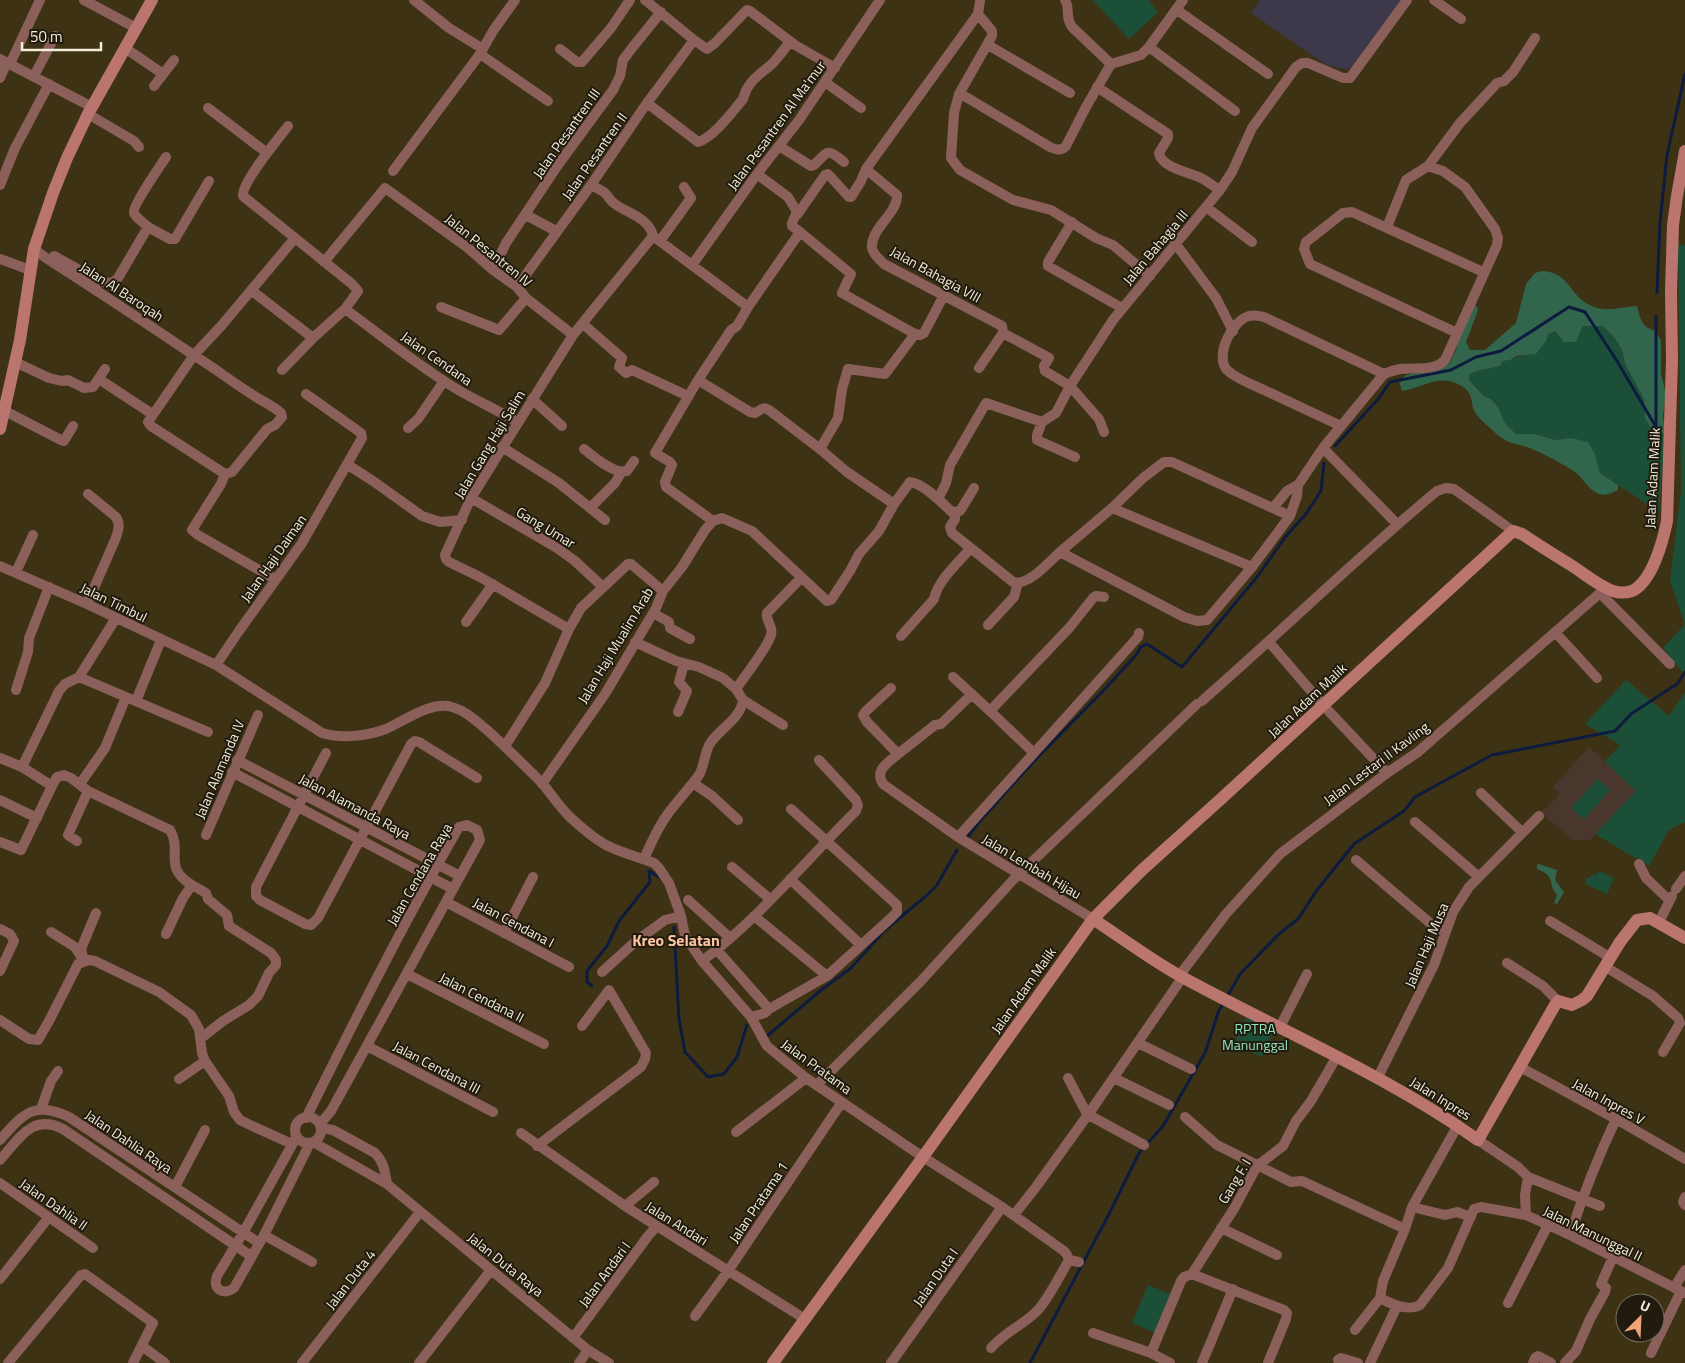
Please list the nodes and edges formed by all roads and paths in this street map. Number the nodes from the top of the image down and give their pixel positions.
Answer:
1 (40, 0) edge
2 (84, 0) edge
3 (152, 0) edge
4 (414, 0) edge
5 (515, 0) edge
6 (630, 0) edge
7 (645, 0) edge
8 (880, 0) edge
9 (981, 0) edge
10 (1065, 0) edge
11 (1183, 0) edge
12 (1407, 0) edge
13 (1434, 0) edge
14 (1177, 10) junction
15 (661, 12) junction
16 (978, 14) junction
17 (1461, 20) dead end
18 (136, 28) junction
19 (55, 36) dead end
20 (1535, 38) dead end
21 (694, 40) junction
22 (790, 41) junction
23 (988, 45) junction
24 (1149, 47) junction
25 (125, 48) junction
26 (560, 49) dead end
27 (481, 51) junction
28 (174, 60) dead end
29 (6, 62) edge
30 (1111, 64) junction
31 (834, 68) junction
32 (163, 74) junction
33 (1268, 74) dead end
34 (34, 76) junction
35 (0, 78) edge
36 (825, 82) junction
37 (49, 84) junction
38 (154, 86) dead end
39 (1097, 87) junction
40 (1070, 94) dead end
41 (966, 97) dead end
42 (548, 101) dead end
43 (647, 103) junction
44 (208, 108) dead end
45 (861, 108) dead end
46 (90, 110) junction
47 (1236, 111) dead end
48 (288, 126) dead end
49 (779, 146) junction
50 (139, 147) dead end
51 (1685, 151) edge
52 (267, 153) junction
53 (166, 157) dead end
54 (844, 162) dead end
55 (1428, 166) junction
56 (866, 169) junction
57 (393, 172) dead end
58 (757, 174) junction
59 (209, 181) dead end
60 (0, 185) edge
61 (591, 185) junction
62 (684, 187) dead end
63 (1220, 190) junction
64 (1206, 207) junction
65 (526, 215) junction
66 (797, 215) junction
67 (1072, 222) junction
68 (148, 227) junction
69 (1387, 227) junction
70 (556, 231) junction
71 (800, 232) junction
72 (295, 238) junction
73 (657, 239) junction
74 (1252, 242) dead end
75 (1175, 243) junction
76 (35, 248) junction
77 (0, 259) edge
78 (324, 262) junction
79 (692, 265) junction
80 (30, 270) junction
81 (493, 270) junction
82 (1484, 272) junction
83 (1150, 276) junction
84 (517, 287) junction
85 (251, 290) junction
86 (944, 295) junction
87 (526, 298) junction
88 (750, 304) junction
89 (441, 307) dead end
90 (1122, 308) junction
91 (345, 309) junction
92 (583, 324) junction
93 (1233, 331) junction
94 (1456, 332) junction
95 (1003, 333) junction
96 (915, 334) junction
97 (573, 336) junction
98 (313, 338) junction
99 (194, 355) junction
100 (16, 362) junction
101 (979, 368) dead end
102 (105, 369) dead end
103 (282, 370) dead end
104 (1384, 374) junction
105 (99, 379) junction
106 (698, 380) junction
107 (444, 381) junction
108 (1070, 386) junction
109 (306, 394) dead end
110 (688, 396) junction
111 (532, 399) junction
112 (3, 408) edge
113 (152, 414) junction
114 (517, 422) junction
115 (1042, 422) junction
116 (73, 426) dead end
117 (562, 426) dead end
118 (1341, 426) junction
119 (408, 428) dead end
120 (0, 429) edge
121 (1104, 432) dead end
122 (502, 447) junction
123 (1323, 448) junction
124 (584, 449) dead end
125 (820, 449) junction
126 (1075, 456) dead end
127 (634, 461) dead end
128 (348, 465) junction
129 (620, 473) junction
130 (225, 474) junction
131 (1298, 484) junction
132 (974, 488) dead end
133 (88, 494) dead end
134 (470, 498) junction
135 (938, 498) junction
136 (894, 504) junction
137 (590, 507) junction
138 (1112, 508) junction
139 (1273, 508) junction
140 (952, 512) junction
141 (1290, 516) junction
142 (462, 520) junction
143 (605, 520) dead end
144 (712, 521) junction
145 (1397, 524) junction
146 (1513, 531) junction
147 (33, 536) dead end
148 (970, 549) junction
149 (1060, 552) junction
150 (0, 566) edge
151 (1252, 567) junction
152 (16, 572) junction
153 (801, 578) junction
154 (275, 580) junction
155 (1018, 583) junction
156 (494, 584) junction
157 (49, 587) junction
158 (603, 587) junction
159 (1602, 589) junction
160 (664, 591) junction
161 (1104, 597) dead end
162 (87, 604) junction
163 (653, 613) junction
164 (116, 618) junction
165 (466, 622) dead end
166 (988, 626) dead end
167 (569, 629) junction
168 (1555, 632) junction
169 (1139, 633) dead end
170 (901, 636) dead end
171 (690, 639) dead end
172 (161, 640) junction
173 (635, 642) junction
174 (1268, 642) junction
175 (684, 664) junction
176 (1670, 664) dead end
177 (216, 666) junction
178 (79, 677) junction
179 (953, 677) dead end
180 (1597, 678) dead end
181 (891, 688) dead end
182 (736, 689) junction
183 (16, 690) dead end
184 (972, 694) junction
185 (131, 699) junction
186 (743, 700) junction
187 (1324, 705) junction
188 (990, 711) junction
189 (678, 712) dead end
190 (258, 715) dead end
191 (783, 725) dead end
192 (208, 732) dead end
193 (505, 746) junction
194 (326, 753) dead end
195 (1034, 753) junction
196 (898, 754) junction
197 (0, 758) edge
198 (237, 760) junction
199 (819, 760) dead end
200 (22, 767) junction
201 (232, 772) junction
202 (1387, 773) junction
203 (476, 778) dead end
204 (693, 783) junction
205 (80, 784) junction
206 (542, 784) junction
207 (52, 786) junction
208 (88, 791) junction
209 (1482, 793) dead end
210 (304, 795) junction
211 (0, 800) edge
212 (298, 807) junction
213 (791, 809) dead end
214 (1539, 816) dead end
215 (37, 818) junction
216 (738, 820) dead end
217 (1415, 822) dead end
218 (366, 827) junction
219 (1522, 832) junction
220 (206, 835) dead end
221 (958, 837) junction
222 (360, 840) junction
223 (77, 841) dead end
224 (825, 841) junction
225 (0, 842) edge
226 (644, 859) junction
227 (1356, 860) dead end
228 (437, 864) junction
229 (1639, 864) dead end
230 (732, 867) dead end
231 (1018, 874) junction
232 (460, 876) junction
233 (533, 876) dead end
234 (1685, 876) edge
235 (430, 877) junction
236 (1479, 877) junction
237 (790, 879) junction
238 (192, 885) junction
239 (453, 889) junction
240 (1672, 895) junction
241 (770, 899) junction
242 (688, 900) dead end
243 (446, 902) junction
244 (96, 913) dead end
245 (681, 916) junction
246 (754, 916) junction
247 (1092, 919) junction
248 (1550, 922) dead end
249 (1659, 922) junction
250 (0, 929) edge
251 (51, 932) dead end
252 (1444, 932) junction
253 (504, 933) junction
254 (166, 934) dead end
255 (730, 938) junction
256 (1685, 938) edge
257 (861, 945) junction
258 (717, 950) junction
259 (84, 961) junction
260 (702, 961) junction
261 (1608, 962) junction
262 (1507, 963) dead end
263 (569, 967) dead end
264 (0, 971) edge
265 (602, 972) dead end
266 (407, 974) junction
267 (1307, 974) dead end
268 (827, 976) junction
269 (1181, 977) junction
270 (1558, 1001) junction
271 (769, 1009) junction
272 (751, 1018) junction
273 (0, 1020) edge
274 (582, 1026) dead end
275 (1280, 1027) junction
276 (200, 1039) junction
277 (544, 1044) dead end
278 (1138, 1044) junction
279 (367, 1046) junction
280 (1663, 1052) dead end
281 (1336, 1058) junction
282 (205, 1061) junction
283 (1520, 1067) junction
284 (1191, 1069) dead end
285 (58, 1071) dead end
286 (1378, 1077) junction
287 (806, 1078) junction
288 (1068, 1078) dead end
289 (1114, 1078) junction
290 (179, 1079) dead end
291 (817, 1085) junction
292 (842, 1102) junction
293 (1169, 1105) dead end
294 (41, 1109) junction
295 (493, 1112) dead end
296 (1087, 1114) junction
297 (1184, 1116) dead end
298 (306, 1118) junction
299 (1616, 1119) junction
300 (321, 1126) junction
301 (1458, 1126) junction
302 (205, 1130) dead end
303 (736, 1132) dead end
304 (521, 1134) dead end
305 (0, 1140) edge
306 (294, 1140) junction
307 (1478, 1140) junction
308 (312, 1143) junction
309 (1144, 1145) dead end
310 (537, 1146) junction
311 (923, 1157) junction
312 (1685, 1159) edge
313 (0, 1160) edge
314 (1256, 1166) junction
315 (1528, 1177) junction
316 (654, 1182) dead end
317 (0, 1183) edge
318 (387, 1184) junction
319 (175, 1187) junction
320 (1582, 1199) junction
321 (625, 1206) junction
322 (1600, 1206) dead end
323 (1002, 1207) junction
324 (1412, 1207) junction
325 (417, 1210) junction
326 (1014, 1215) junction
327 (1526, 1215) junction
328 (50, 1217) junction
329 (1471, 1217) junction
330 (1548, 1225) junction
331 (657, 1226) junction
332 (1221, 1228) junction
333 (1405, 1229) junction
334 (243, 1233) junction
335 (1570, 1235) junction
336 (261, 1239) junction
337 (235, 1246) junction
338 (92, 1248) dead end
339 (1277, 1255) dead end
340 (252, 1256) junction
341 (1613, 1257) junction
342 (312, 1262) dead end
343 (491, 1270) junction
344 (1685, 1270) edge
345 (728, 1271) junction
346 (1192, 1274) junction
347 (0, 1279) edge
348 (1233, 1289) junction
349 (1680, 1291) edge
350 (1380, 1298) junction
351 (1508, 1303) dead end
352 (1397, 1306) junction
353 (695, 1316) dead end
354 (805, 1319) junction
355 (1355, 1330) dead end
356 (1093, 1334) dead end
357 (573, 1338) junction
358 (142, 1346) junction
359 (991, 1348) dead end
360 (588, 1350) junction
361 (1151, 1353) junction
362 (1651, 1353) dead end
363 (1337, 1361) edge
364 (8, 1363) edge
365 (132, 1363) edge
366 (165, 1363) edge
367 (302, 1363) edge
368 (419, 1363) edge
369 (579, 1363) edge
370 (608, 1363) edge
371 (773, 1363) edge
372 (890, 1363) edge
373 (1170, 1363) edge
374 (1202, 1363) edge
375 (1268, 1363) edge
376 (1358, 1363) edge
377 (1370, 1363) edge
378 (1533, 1363) edge
379 (1551, 1363) edge
380 (1565, 1363) edge

1 - 29 street
2 - 18 street
3 - 18 street
4 - 27 street
5 - 27 street
6 - 26 street
7 - 15 street
8 - 31 street, Jalan Pesantren Al Ma'mur
9 - 16 street
10 - 30 street
11 - 14 street
12 - 63 street, Jalan Bahagia III
13 - 17 street
14 - 24 street
14 - 33 street
15 - 21 street
15 - 65 street, Jalan Pesantren III
16 - 23 street
16 - 56 street
18 - 25 street
19 - 34 street
20 - 55 street
21 - 22 street
21 - 43 street, Jalan Pesantren II
22 - 31 street
22 - 43 street
23 - 40 street
23 - 67 street
24 - 30 street
24 - 47 street
25 - 32 street
25 - 46 street
27 - 42 street
27 - 57 street
28 - 32 street
29 - 34 street
29 - 35 street
30 - 39 street
31 - 36 street, Jalan Pesantren Al Ma'mur
32 - 38 street
34 - 37 street
36 - 45 street
36 - 49 street, Jalan Pesantren Al Ma'mur
37 - 46 street
37 - 60 street
39 - 41 street
39 - 63 street
43 - 61 street, Jalan Pesantren II
44 - 52 street
46 - 50 street
46 - 76 street
48 - 52 street
49 - 54 street
49 - 58 street, Jalan Pesantren Al Ma'mur
51 - 159 street, Jalan Adam Malik
52 - 72 street
53 - 68 street
55 - 69 street
55 - 82 street
56 - 66 street
56 - 86 street, Jalan Bahagia VIII
58 - 66 street
58 - 79 street, Jalan Pesantren Al Ma'mur
59 - 68 street
61 - 70 street, Jalan Pesantren II
61 - 73 street
62 - 73 street, Jalan Gang Haji Salim
63 - 64 street, Jalan Bahagia III
64 - 74 street
64 - 75 street, Jalan Bahagia III
65 - 70 street
65 - 81 street, Jalan Pesantren III
66 - 71 street
67 - 83 street
67 - 90 street
68 - 76 street
69 - 82 street
69 - 94 street
70 - 84 street, Jalan Pesantren II
71 - 88 street
71 - 96 street
72 - 78 street
72 - 85 street
73 - 79 street
73 - 92 street, Jalan Gang Haji Salim
75 - 83 street, Jalan Bahagia III
75 - 93 street
76 - 80 street
76 - 99 street, Jalan Al Baroqah
77 - 80 street
78 - 81 street, Jalan Pesantren IV
78 - 91 street
79 - 88 street
80 - 100 street
81 - 84 street, Jalan Pesantren IV
82 - 94 street
83 - 90 street, Jalan Bahagia III
84 - 87 street, Jalan Pesantren IV
85 - 98 street
85 - 99 street
86 - 95 street, Jalan Bahagia VIII
86 - 96 street
87 - 89 street
87 - 97 street, Jalan Pesantren IV
88 - 106 street
90 - 108 street, Jalan Bahagia III
91 - 98 street
91 - 107 street, Jalan Cendana
92 - 97 street, Jalan Gang Haji Salim
92 - 110 street
93 - 104 street
93 - 118 street
94 - 104 street
95 - 101 street
95 - 108 street, Jalan Bahagia VIII
96 - 125 street
97 - 111 street, Jalan Gang Haji Salim
98 - 103 street
99 - 113 street
99 - 130 street, Jalan Al Baroqah
100 - 105 street
100 - 112 street
102 - 105 street
104 - 118 street
105 - 113 street
106 - 110 street
106 - 125 street
107 - 114 street, Jalan Cendana
107 - 119 street
108 - 115 street, Jalan Bahagia III
108 - 121 street
109 - 128 street, Jalan Haji Daiman
110 - 144 street
111 - 114 street, Jalan Gang Haji Salim
111 - 117 street
112 - 116 street
112 - 120 street
113 - 130 street
114 - 122 street, Jalan Gang Haji Salim
115 - 126 street
115 - 135 street
118 - 123 street
122 - 134 street, Jalan Gang Haji Salim
122 - 137 street
123 - 131 street
123 - 145 street
124 - 129 street
125 - 136 street
127 - 129 street
128 - 142 street
128 - 154 street, Jalan Haji Daiman
129 - 137 street
130 - 154 street
131 - 139 street
131 - 141 street
132 - 140 street
133 - 162 street
134 - 142 street, Jalan Gang Haji Salim
134 - 158 street, Gang Umar
135 - 136 street
135 - 140 street
136 - 153 street
137 - 143 street
138 - 139 street
138 - 149 street
138 - 151 street
139 - 141 street
140 - 148 street
141 - 151 street
142 - 156 street, Jalan Gang Haji Salim
144 - 153 street
144 - 160 street, Jalan Haji Mualim Arab
145 - 146 street
145 - 174 street
146 - 159 street, Jalan Adam Malik
146 - 187 street, Jalan Adam Malik
147 - 152 street
148 - 155 street
148 - 170 street
149 - 151 street
149 - 155 street
150 - 152 street, Jalan Timbul
152 - 157 street, Jalan Timbul
153 - 182 street
154 - 177 street, Jalan Haji Daiman
155 - 166 street
156 - 165 street
156 - 167 street, Jalan Gang Haji Salim
157 - 162 street, Jalan Timbul
157 - 183 street
158 - 160 street
158 - 167 street
159 - 168 street, Jalan Lestari II Kavling
159 - 176 street
160 - 163 street, Jalan Haji Mualim Arab
161 - 188 street
162 - 164 street, Jalan Timbul
163 - 171 street
163 - 173 street, Jalan Haji Mualim Arab
164 - 172 street, Jalan Timbul
164 - 178 street
167 - 193 street
168 - 180 street
168 - 202 street, Jalan Lestari II Kavling
169 - 195 street
172 - 177 street, Jalan Timbul
172 - 185 street
173 - 175 street
173 - 206 street, Jalan Haji Mualim Arab
174 - 187 street
174 - 231 street
175 - 182 street
175 - 189 street
177 - 193 street, Jalan Timbul
178 - 185 street
178 - 200 street
179 - 184 street
181 - 196 street
182 - 186 street
184 - 188 street
184 - 196 street
185 - 192 street
185 - 205 street
186 - 191 street
186 - 204 street
187 - 202 street
187 - 247 street, Jalan Adam Malik
188 - 195 street
190 - 198 street, Jalan Alamanda IV
193 - 206 street, Jalan Pratama
194 - 210 street
195 - 221 street
196 - 221 street, Jalan Lembah Hijau
197 - 200 street
198 - 201 street, Jalan Alamanda IV
198 - 210 street, Jalan Alamanda Raya
199 - 224 street
200 - 207 street
201 - 212 street, Jalan Alamanda Raya
201 - 220 street, Jalan Alamanda IV
202 - 269 street, Jalan Lestari II Kavling
203 - 218 street
204 - 216 street
204 - 226 street
205 - 207 street
205 - 208 street
206 - 226 street, Jalan Pratama
207 - 215 street
208 - 223 street
208 - 238 street
209 - 219 street
210 - 212 street
210 - 218 street, Jalan Alamanda Raya
211 - 215 street
212 - 222 street, Jalan Alamanda Raya
212 - 222 street
213 - 224 street
214 - 219 street, Jalan Haji Musa
215 - 225 street
217 - 236 street
218 - 222 street
218 - 228 street, Jalan Alamanda Raya
219 - 236 street, Jalan Haji Musa
221 - 231 street, Jalan Lembah Hijau
222 - 235 street, Jalan Alamanda Raya
224 - 237 street
224 - 257 street
226 - 245 street, Jalan Pratama
227 - 252 street
228 - 232 street, Jalan Alamanda Raya
228 - 232 street, Jalan Cendana Raya
228 - 235 street, Jalan Cendana Raya
229 - 240 street
230 - 241 street
231 - 247 street, Jalan Lembah Hijau
231 - 291 street
232 - 239 street, Jalan Cendana Raya
233 - 253 street
234 - 240 street
235 - 239 street, Jalan Alamanda Raya
235 - 298 street, Jalan Cendana Raya
236 - 252 street, Jalan Haji Musa
237 - 241 street
237 - 257 street
238 - 254 street
238 - 276 street
239 - 243 street, Jalan Cendana Raya
240 - 249 street
241 - 246 street
242 - 255 street
243 - 253 street, Jalan Cendana I
243 - 266 street, Jalan Cendana Raya
244 - 259 street
245 - 260 street, Jalan Pratama
245 - 265 street
246 - 255 street
246 - 268 street
247 - 269 street, Jalan Inpres
247 - 311 street, Jalan Adam Malik
248 - 261 street
249 - 256 street
249 - 261 street
250 - 264 street
251 - 259 street
252 - 286 street, Jalan Haji Musa
253 - 263 street, Jalan Cendana I
255 - 258 street
257 - 268 street
258 - 260 street
258 - 271 street
259 - 273 street
259 - 276 street
260 - 272 street, Jalan Pratama
261 - 270 street
261 - 280 street
262 - 270 street
266 - 277 street, Jalan Cendana II
266 - 279 street, Jalan Cendana Raya
267 - 275 street
268 - 271 street
269 - 275 street, Jalan Inpres
269 - 278 street, Jalan Lestari II Kavling
270 - 283 street, Jalan Inpres
271 - 272 street
272 - 287 street, Jalan Pratama
274 - 310 street
275 - 281 street, Jalan Inpres
276 - 282 street
278 - 284 street
278 - 289 street, Jalan Lestari II Kavling
279 - 295 street, Jalan Cendana III
279 - 300 street, Jalan Cendana Raya
281 - 286 street, Jalan Inpres
281 - 314 street, Gang F. I
282 - 290 street
282 - 306 street
283 - 299 street, Jalan Inpres V
283 - 307 street, Jalan Inpres
285 - 294 street
286 - 301 street, Jalan Inpres
287 - 291 street, Jalan Pratama
287 - 303 street
288 - 296 street
289 - 293 street
289 - 296 street, Jalan Lestari II Kavling
291 - 292 street, Jalan Pratama
292 - 311 street, Jalan Pratama
292 - 345 street, Jalan Pratama 1
294 - 305 street
294 - 319 street, Jalan Dahlia Raya
296 - 309 street
296 - 326 street, Jalan Lestari II Kavling
297 - 314 street
298 - 300 street
298 - 306 street
299 - 312 street, Jalan Inpres V
299 - 320 street
300 - 308 street
300 - 318 street
301 - 307 street, Jalan Inpres
301 - 324 street
302 - 319 street
304 - 310 street, Jalan Andari
306 - 308 street
306 - 334 street
307 - 315 street
308 - 318 street, Jalan Duta Raya
308 - 336 street
310 - 321 street, Jalan Andari
311 - 323 street, Jalan Pratama
311 - 354 street, Jalan Adam Malik
313 - 337 street, Jalan Dahlia Raya
314 - 332 street, Gang F. I
314 - 333 street
315 - 320 street
315 - 327 street, Jalan Manunggal II
316 - 321 street
317 - 328 street, Jalan Dahlia II
318 - 325 street, Jalan Duta Raya
319 - 334 street, Jalan Dahlia Raya
320 - 322 street
320 - 335 street
321 - 331 street, Jalan Andari
323 - 326 street, Jalan Pratama
323 - 372 street, Jalan Duta I
324 - 329 street
324 - 333 street
325 - 343 street, Jalan Duta Raya
325 - 367 street, Jalan Duta 4
326 - 359 street, Jalan Pratama
327 - 329 street
327 - 330 street, Jalan Manunggal II
328 - 338 street, Jalan Dahlia II
328 - 347 street
329 - 352 street
330 - 335 street, Jalan Manunggal II
330 - 351 street
331 - 345 street, Jalan Andari
331 - 357 street, Jalan Andari I
332 - 339 street
332 - 346 street, Gang F. I
333 - 350 street
334 - 336 street, Jalan Dahlia Raya
334 - 337 street
335 - 341 street, Jalan Manunggal II
336 - 340 street
336 - 342 street, Jalan Dahlia Raya
337 - 340 street, Jalan Dahlia Raya
337 - 340 street
341 - 349 street, Jalan Manunggal II
341 - 380 street
343 - 357 street, Jalan Duta Raya
343 - 368 street
344 - 349 street
345 - 353 street, Jalan Pratama 1
345 - 354 street, Jalan Andari
346 - 348 street
346 - 361 street, Gang F. I
348 - 374 street
348 - 375 street
349 - 362 street
350 - 352 street
350 - 355 street
352 - 377 street
354 - 371 street, Jalan Adam Malik
356 - 361 street
357 - 360 street, Jalan Duta Raya
358 - 364 street
358 - 365 street
358 - 366 street
360 - 369 street
360 - 370 street, Jalan Duta Raya
361 - 373 street
363 - 376 street
378 - 379 street

